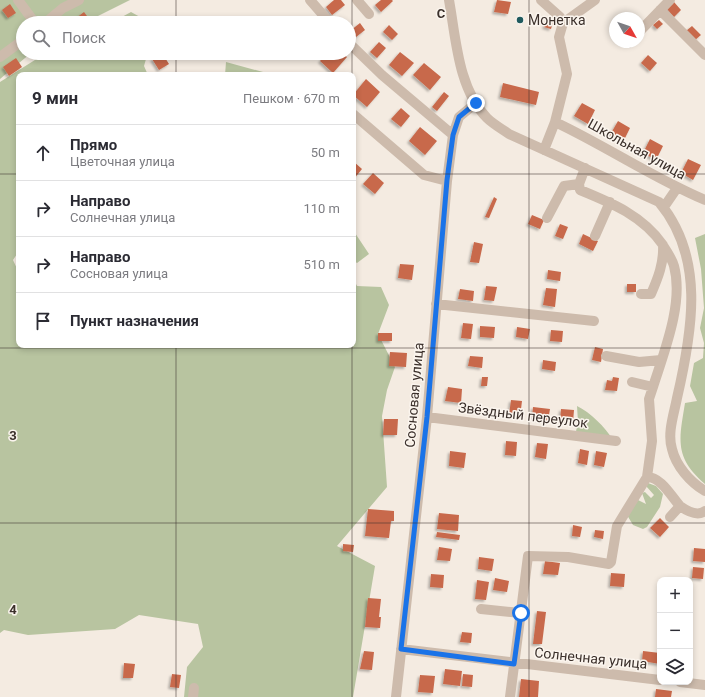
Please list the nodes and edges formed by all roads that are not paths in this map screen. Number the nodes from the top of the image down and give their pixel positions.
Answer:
1 (18, 0) edge
2 (79, 0) edge
3 (357, 0) edge
4 (449, 0) edge
5 (541, 0) edge
6 (595, 0) edge
7 (670, 0) edge
8 (316, 2) edge
9 (660, 10) junction
10 (369, 14) dead end
11 (30, 16) edge
12 (53, 16) edge
13 (325, 16) edge
14 (563, 23) junction
15 (645, 26) edge
16 (16, 45) edge
17 (356, 50) edge
18 (705, 55) edge
19 (0, 57) edge
20 (476, 103) junction
21 (356, 117) edge
22 (555, 122) junction
23 (453, 135) junction
24 (544, 150) junction
25 (585, 168) junction
26 (447, 180) junction
27 (579, 184) junction
28 (676, 188) junction
29 (705, 200) edge
30 (610, 202) junction
31 (664, 207) junction
32 (547, 218) dead end
33 (595, 236) dead end
34 (663, 245) junction
35 (641, 294) dead end
36 (436, 304) junction
37 (594, 321) dead end
38 (606, 356) dead end
39 (661, 360) junction
40 (632, 382) dead end
41 (653, 387) junction
42 (427, 417) junction
43 (616, 441) dead end
44 (647, 477) junction
45 (705, 491) edge
46 (680, 506) junction
47 (705, 511) edge
48 (670, 517) dead end
49 (480, 609) dead end
50 (521, 613) junction
51 (401, 649) junction
52 (514, 664) junction
53 (657, 680) edge
54 (693, 684) edge
55 (705, 685) edge
56 (396, 697) edge
57 (510, 697) edge

1 - 11 street
2 - 12 street
3 - 10 street
4 - 20 street
5 - 14 street
6 - 14 street
7 - 9 street
8 - 13 street
9 - 15 street
9 - 18 street
14 - 22 street
16 - 19 street
17 - 23 street
20 - 23 street, Сосновая улица
20 - 24 street
21 - 26 street
22 - 24 street
22 - 28 street, Школьная улица
23 - 26 street, Сосновая улица
24 - 25 street
25 - 27 street
25 - 31 street
26 - 36 street, Сосновая улица
27 - 30 street
27 - 32 street
28 - 29 street, Школьная улица
28 - 31 street
30 - 33 street
30 - 34 street
31 - 45 street
34 - 35 street
34 - 39 street
36 - 37 street
36 - 42 street, Сосновая улица
38 - 39 street
39 - 41 street
40 - 41 street
41 - 44 street
42 - 43 street, Звёздный переулок
42 - 51 street, Сосновая улица
44 - 46 street
44 - 50 street
46 - 47 street
46 - 48 street
49 - 50 street
50 - 52 street
51 - 52 street, Солнечная улица
51 - 56 street, Сосновая улица
52 - 53 street, Солнечная улица
52 - 57 street
54 - 55 street

